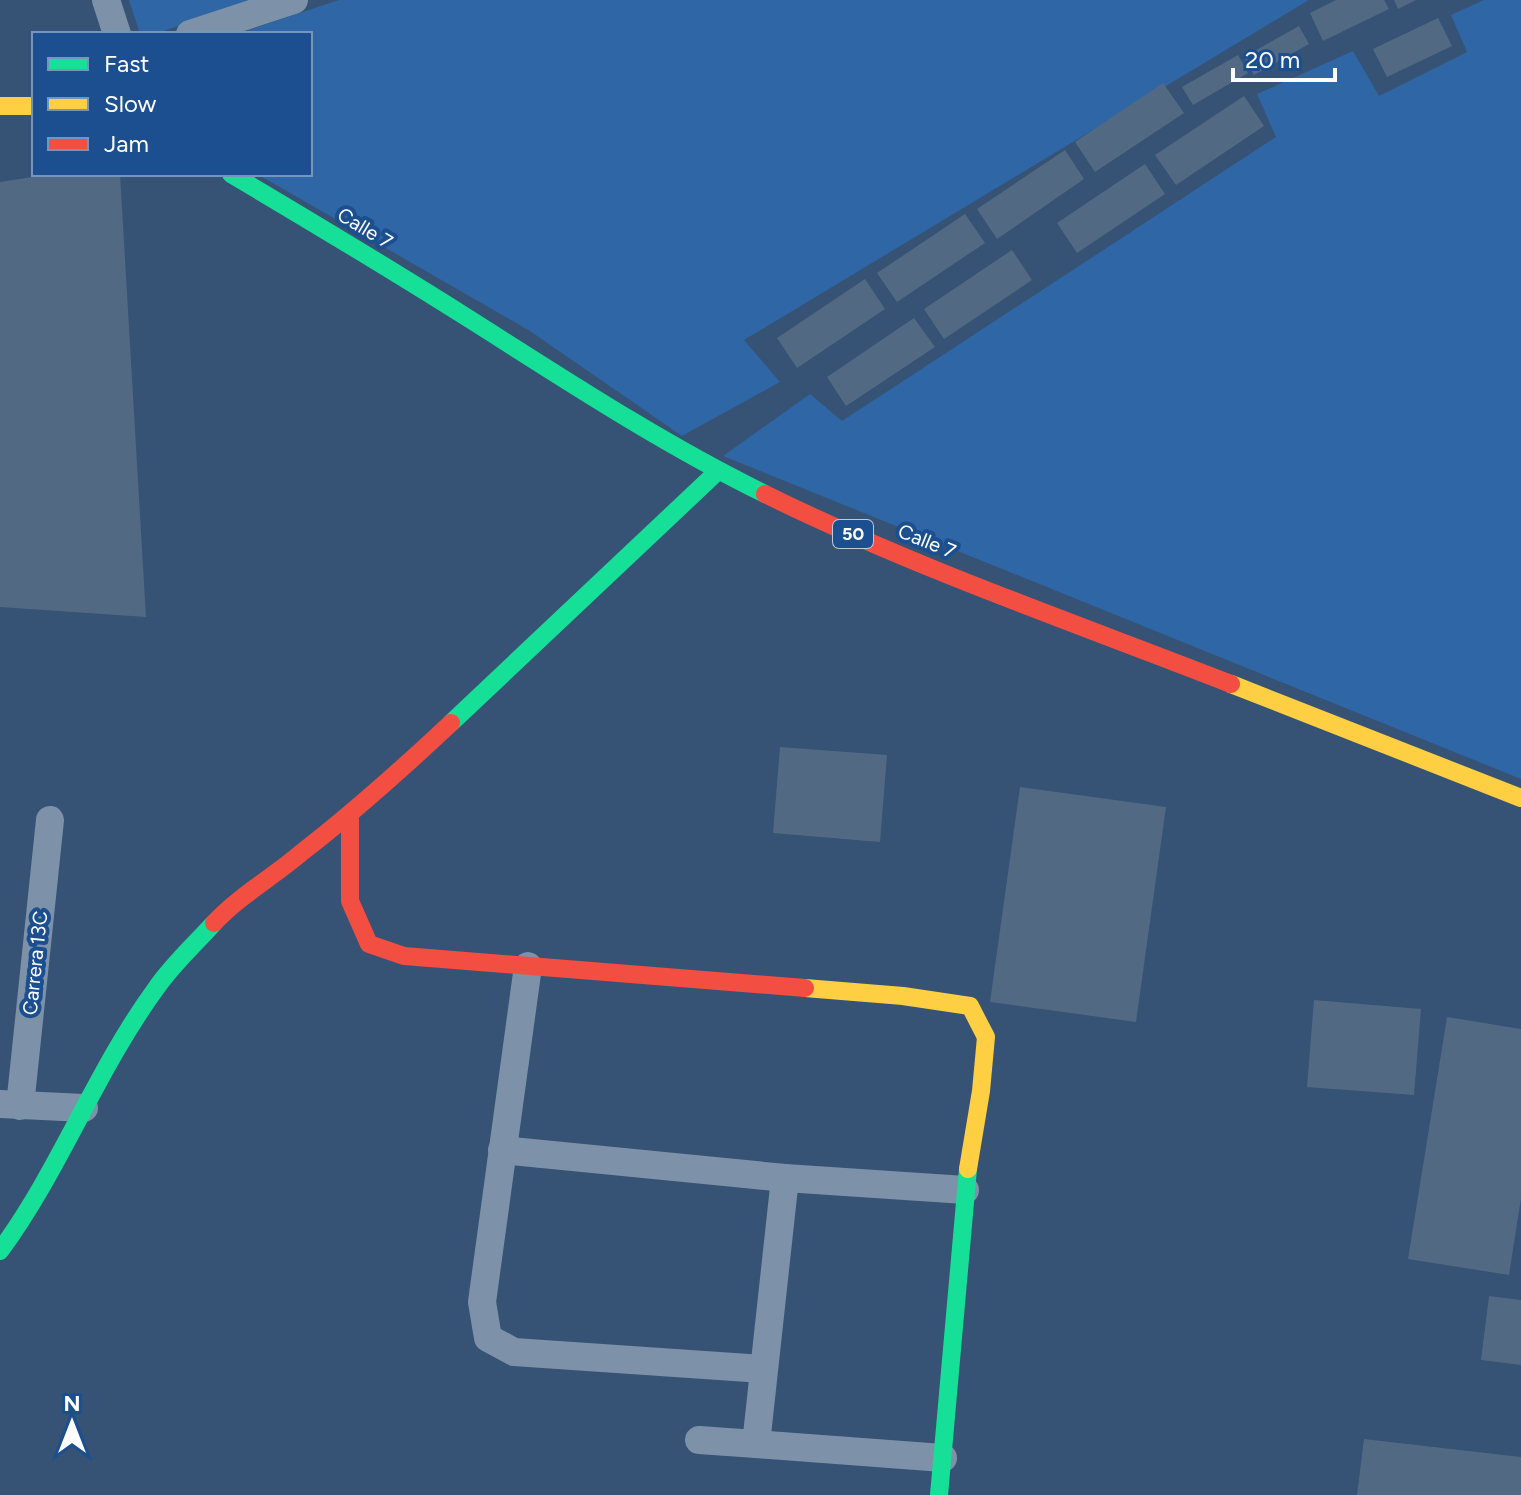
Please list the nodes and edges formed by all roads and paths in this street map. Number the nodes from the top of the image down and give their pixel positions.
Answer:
1 (106, 0) edge
2 (294, 0) edge
3 (116, 32) edge
4 (196, 32) edge
5 (0, 106) edge
6 (32, 106) edge
7 (234, 176) edge
8 (718, 471) junction
9 (1521, 798) edge
10 (350, 814) junction
11 (50, 820) dead end
12 (528, 966) junction
13 (10, 1105) edge
14 (84, 1108) junction
15 (502, 1150) junction
16 (785, 1178) junction
17 (965, 1190) junction
18 (0, 1251) edge
19 (763, 1369) junction
20 (699, 1440) dead end
21 (756, 1444) junction
22 (943, 1458) junction
23 (939, 1495) edge

1 - 3 street
2 - 4 street
5 - 6 main road
7 - 8 main road, Calle 7 / 50
8 - 9 main road, Calle 7 / 50
8 - 10 main road
10 - 12 main road
10 - 14 main road
11 - 13 street, Carrera 13C
12 - 15 street
12 - 17 main road
13 - 14 street
14 - 18 main road
15 - 16 street
15 - 19 street
16 - 17 street
16 - 19 street
17 - 22 main road
19 - 21 street
20 - 21 street
21 - 22 street
22 - 23 main road

